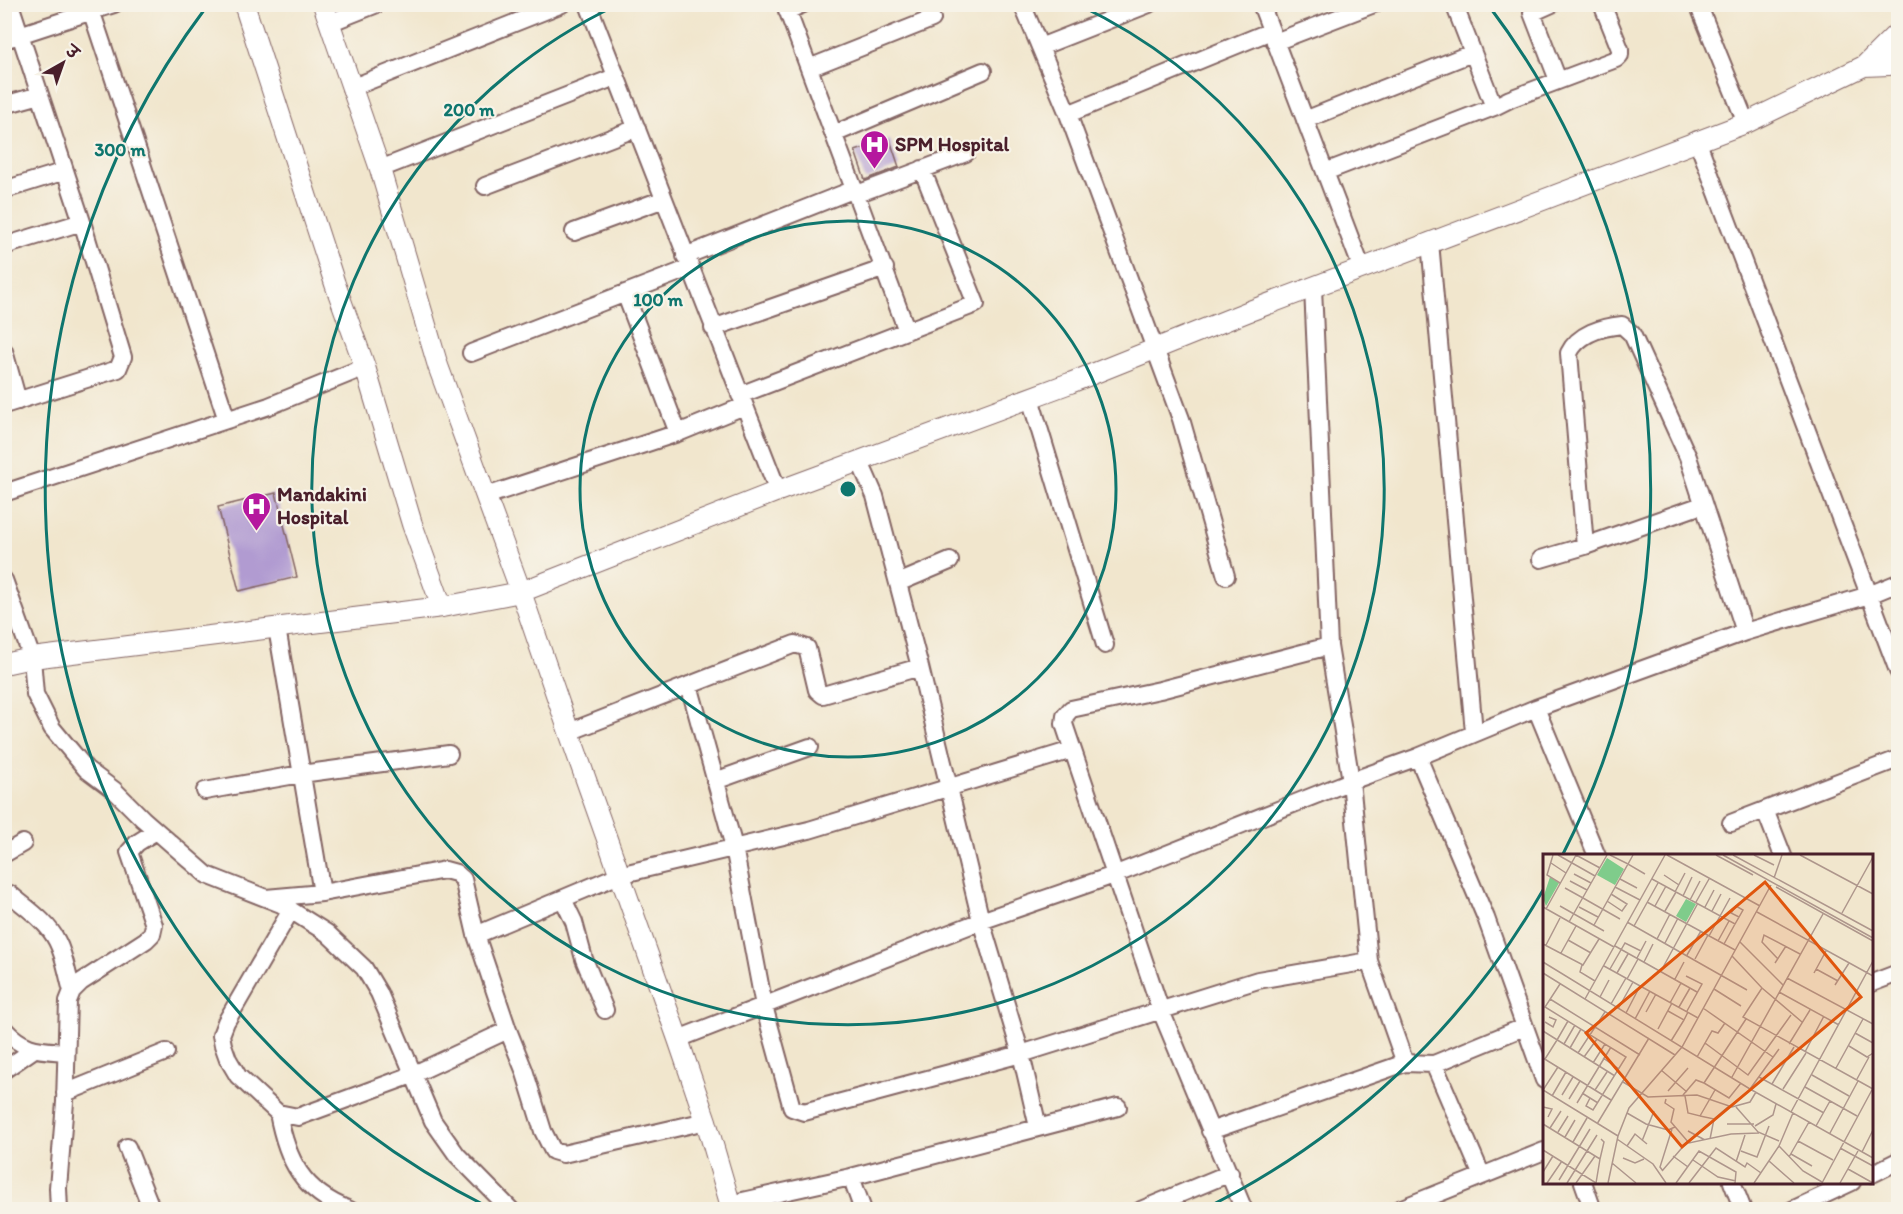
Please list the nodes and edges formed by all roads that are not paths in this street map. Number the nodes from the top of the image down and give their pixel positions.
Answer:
1 (10, 4) edge
2 (114, 4) edge
3 (244, 4) edge
4 (377, 4) edge
5 (562, 4) edge
6 (588, 4) edge
7 (803, 4) edge
8 (1022, 4) edge
9 (1149, 4) edge
10 (1261, 4) edge
11 (1374, 4) edge
12 (1454, 4) edge
13 (1552, 4) edge
14 (1602, 4) edge
15 (1698, 4) edge
16 (90, 8) edge
17 (786, 8) edge
18 (326, 14) edge
19 (932, 19) dead end
20 (1899, 32) edge
21 (1273, 37) junction
22 (12, 38) edge
23 (1040, 46) junction
24 (1472, 53) junction
25 (1899, 61) edge
26 (1864, 66) junction
27 (809, 68) junction
28 (983, 71) dead end
29 (615, 77) junction
30 (1558, 80) junction
31 (351, 88) junction
32 (40, 95) junction
33 (4, 105) edge
34 (1494, 107) junction
35 (1068, 114) junction
36 (1305, 120) junction
37 (1746, 123) junction
38 (637, 128) junction
39 (834, 134) junction
40 (1697, 140) junction
41 (966, 153) dead end
42 (380, 169) junction
43 (922, 169) junction
44 (65, 171) junction
45 (1325, 172) junction
46 (485, 186) dead end
47 (4, 190) edge
48 (856, 192) junction
49 (664, 199) junction
50 (82, 222) junction
51 (574, 232) dead end
52 (1430, 242) junction
53 (4, 246) edge
54 (687, 262) junction
55 (885, 268) junction
56 (1362, 270) junction
57 (1313, 288) junction
58 (625, 293) junction
59 (713, 328) junction
60 (907, 331) junction
61 (1154, 349) junction
62 (4, 351) edge
63 (471, 353) dead end
64 (365, 367) junction
65 (1030, 398) junction
66 (742, 400) junction
67 (11, 403) edge
68 (227, 420) junction
69 (678, 433) junction
70 (860, 462) junction
71 (778, 491) junction
72 (4, 493) edge
73 (486, 496) junction
74 (1702, 504) junction
75 (1585, 546) junction
76 (1541, 559) dead end
77 (950, 561) dead end
78 (1226, 576) dead end
79 (4, 580) edge
80 (898, 583) junction
81 (1899, 583) edge
82 (521, 592) junction
83 (1869, 595) junction
84 (442, 607) junction
85 (277, 628) junction
86 (1745, 632) junction
87 (1105, 645) dead end
88 (1329, 646) junction
89 (32, 658) junction
90 (4, 664) edge
91 (920, 667) junction
92 (1899, 671) edge
93 (690, 685) junction
94 (1536, 708) junction
95 (569, 732) junction
96 (1474, 732) junction
97 (810, 747) dead end
98 (1072, 750) junction
99 (449, 754) dead end
100 (1418, 757) junction
101 (1899, 759) edge
102 (301, 774) junction
103 (716, 781) junction
104 (1351, 781) junction
105 (948, 787) junction
106 (205, 790) dead end
107 (1765, 810) junction
108 (1731, 823) dead end
109 (156, 831) junction
110 (23, 843) dead end
111 (734, 847) junction
112 (4, 854) edge
113 (1597, 854) edge
114 (1783, 854) edge
115 (619, 875) junction
116 (1114, 875) junction
117 (322, 893) junction
118 (10, 894) dead end
119 (266, 898) junction
120 (563, 899) junction
121 (291, 910) junction
122 (981, 921) junction
123 (476, 935) junction
124 (1368, 961) junction
125 (1899, 973) edge
126 (1873, 982) edge
127 (72, 991) junction
128 (764, 1006) junction
129 (605, 1010) dead end
130 (1161, 1011) junction
131 (1524, 1027) junction
132 (4, 1029) edge
133 (508, 1030) junction
134 (678, 1039) junction
135 (33, 1050) junction
136 (66, 1052) junction
137 (166, 1052) dead end
138 (1021, 1054) junction
139 (1405, 1063) junction
140 (1434, 1064) junction
141 (4, 1070) edge
142 (412, 1075) junction
143 (1543, 1075) edge
144 (65, 1093) junction
145 (1118, 1107) dead end
146 (278, 1113) junction
147 (706, 1121) junction
148 (1038, 1127) junction
149 (1210, 1131) junction
150 (127, 1147) dead end
151 (1543, 1152) edge
152 (1899, 1161) edge
153 (1230, 1173) junction
154 (1873, 1174) edge
155 (1482, 1176) junction
156 (851, 1177) junction
157 (1584, 1184) edge
158 (1732, 1184) edge
159 (1848, 1184) edge
160 (731, 1207) edge
161 (59, 1209) edge
162 (152, 1209) edge
163 (346, 1209) edge
164 (504, 1209) edge
165 (511, 1209) edge
166 (863, 1209) edge
167 (1140, 1209) edge
168 (1244, 1209) edge
169 (1397, 1209) edge
170 (1593, 1209) edge
171 (1743, 1209) edge
172 (1792, 1209) edge

1 - 22 street
2 - 16 street
3 - 64 street
4 - 18 street
5 - 31 street
6 - 29 street
7 - 17 street
8 - 23 street
9 - 23 street
10 - 21 street
11 - 21 street
12 - 24 street
13 - 30 street
14 - 30 street
15 - 37 street
16 - 22 street
16 - 68 street
17 - 27 street
18 - 31 street
19 - 27 street
20 - 26 street
21 - 35 street
21 - 36 street
22 - 32 street
23 - 35 street
24 - 34 street
24 - 36 street
25 - 26 street
26 - 37 street
27 - 39 street
28 - 39 street
29 - 38 street
29 - 42 street
30 - 34 street
31 - 42 street
32 - 33 street
32 - 44 street
34 - 45 street
35 - 61 street
36 - 45 street
37 - 40 street
38 - 46 street
38 - 49 street
39 - 48 street
40 - 52 street
40 - 83 street
41 - 43 street
42 - 73 street
43 - 48 street
43 - 60 street
44 - 47 street
44 - 50 street
45 - 56 street
48 - 54 street
48 - 55 street
49 - 51 street
49 - 54 street
50 - 53 street
50 - 67 street
52 - 56 street
52 - 96 street
54 - 58 street
54 - 59 street
55 - 59 street
55 - 60 street
56 - 57 street
57 - 61 street
57 - 88 street
58 - 63 street
58 - 69 street
59 - 66 street
60 - 66 street
61 - 65 street
61 - 78 street
62 - 67 street
64 - 68 street
64 - 84 street
65 - 70 street
65 - 87 street
66 - 69 street
66 - 71 street
68 - 72 street
69 - 73 street
70 - 71 street
70 - 80 street
71 - 82 street
73 - 82 street
74 - 75 street
74 - 75 street
74 - 86 street
75 - 76 street
77 - 80 street
79 - 89 street
80 - 91 street
81 - 83 street
82 - 84 street
82 - 95 street
83 - 86 street
83 - 92 street
84 - 85 street
85 - 89 street
85 - 102 street
86 - 94 street
88 - 98 street
88 - 104 street
89 - 90 street
89 - 109 street
91 - 93 street
91 - 105 street
93 - 95 street
93 - 103 street
94 - 96 street
94 - 113 street
95 - 115 street
96 - 100 street
97 - 103 street
98 - 105 street
98 - 116 street
99 - 102 street
100 - 104 street
100 - 131 street
101 - 107 street
102 - 106 street
102 - 117 street
103 - 111 street
104 - 116 street
104 - 124 street
105 - 111 street
105 - 122 street
107 - 108 street
107 - 114 street
109 - 119 street
109 - 127 street
110 - 112 street
111 - 115 street
111 - 128 street
115 - 120 street
115 - 134 street
116 - 122 street
116 - 130 street
117 - 119 street
117 - 123 street
118 - 127 street
119 - 121 street
120 - 123 street
120 - 129 street
121 - 142 street
121 - 146 street
122 - 128 street
122 - 138 street
123 - 133 street
124 - 130 street
124 - 139 street
125 - 126 street
127 - 136 street
128 - 134 street
128 - 138 street
130 - 138 street
130 - 149 street
131 - 140 street
131 - 143 street
132 - 135 street
133 - 142 street
133 - 147 street
134 - 147 street
135 - 136 street
135 - 141 street
136 - 144 street
137 - 144 street
138 - 148 street
139 - 140 street
139 - 149 street
140 - 155 street
142 - 146 street
142 - 165 street
144 - 161 street
145 - 148 street
146 - 163 street
147 - 160 street
148 - 156 street
149 - 153 street
150 - 162 street
151 - 155 street
152 - 154 street
153 - 167 street
153 - 168 street
155 - 169 street
156 - 160 street
156 - 166 street
157 - 170 street
158 - 171 street
159 - 172 street
164 - 165 street

